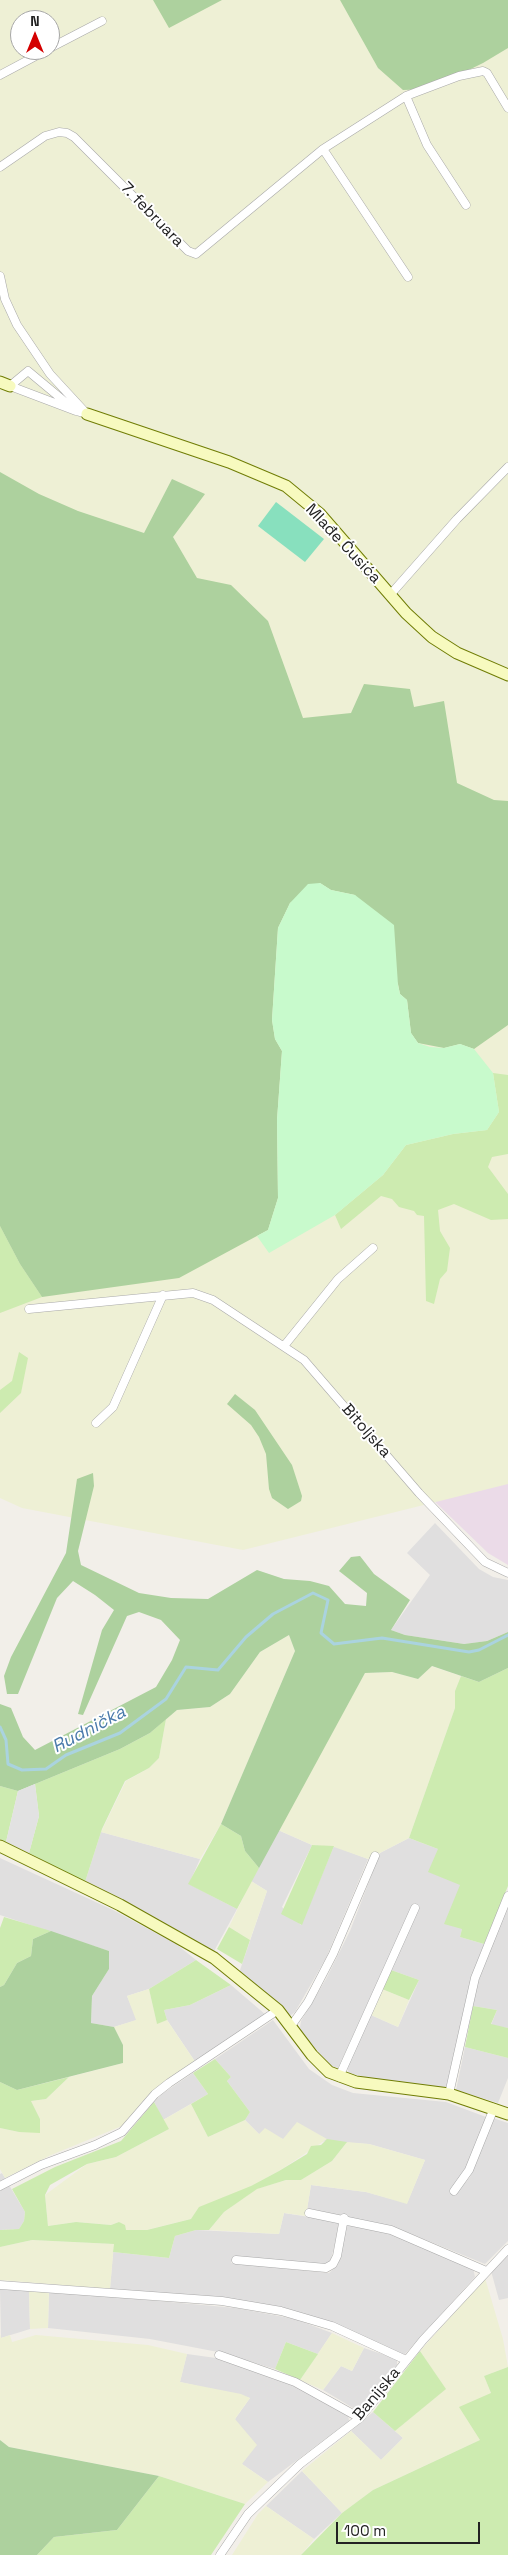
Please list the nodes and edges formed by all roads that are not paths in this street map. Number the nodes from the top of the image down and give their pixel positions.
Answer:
1 (102, 21) dead end
2 (60, 43) edge
3 (28, 60) edge
4 (0, 75) edge
5 (406, 96) junction
6 (508, 108) edge
7 (323, 149) junction
8 (0, 167) edge
9 (466, 205) dead end
10 (0, 276) edge
11 (408, 277) dead end
12 (5, 384) edge
13 (82, 412) junction
14 (508, 467) edge
15 (390, 595) junction
16 (508, 676) edge
17 (373, 1248) dead end
18 (163, 1295) junction
19 (29, 1308) dead end
20 (284, 1346) junction
21 (96, 1423) dead end
22 (508, 1573) edge
23 (0, 1846) edge
24 (375, 1856) dead end
25 (508, 1896) edge
26 (415, 1908) dead end
27 (278, 2010) junction
28 (291, 2026) junction
29 (339, 2077) junction
30 (449, 2094) junction
31 (494, 2108) junction
32 (508, 2114) edge
33 (0, 2186) edge
34 (454, 2191) dead end
35 (309, 2213) dead end
36 (344, 2218) junction
37 (508, 2249) edge
38 (236, 2260) dead end
39 (486, 2271) junction
40 (0, 2285) edge
41 (219, 2356) dead end
42 (406, 2360) junction
43 (360, 2418) junction
44 (220, 2555) edge

1 - 2 street
3 - 4 street
5 - 6 street, 7. februara
5 - 7 street, 7. februara
5 - 9 street
7 - 8 street, 7. februara
7 - 11 street
10 - 13 street
12 - 13 street, Mlađe Ćusića
12 - 13 street, Mlađe Ćusića
13 - 15 street, Mlađe Ćusića
14 - 15 street
15 - 16 street, Mlađe Ćusića
17 - 20 street
18 - 19 street, Bitoljska
18 - 20 street, Bitoljska
18 - 21 street
20 - 22 street, Bitoljska
23 - 27 street
24 - 28 street
25 - 30 street
26 - 29 street
27 - 28 street
27 - 33 street
28 - 29 street
29 - 30 street
30 - 31 street
31 - 32 street
31 - 34 street
35 - 36 street
36 - 38 street
36 - 39 street
37 - 39 street, Banijska
39 - 42 street, Banijska
40 - 42 street
41 - 43 street
42 - 43 street, Banijska
43 - 44 street, Banijska

